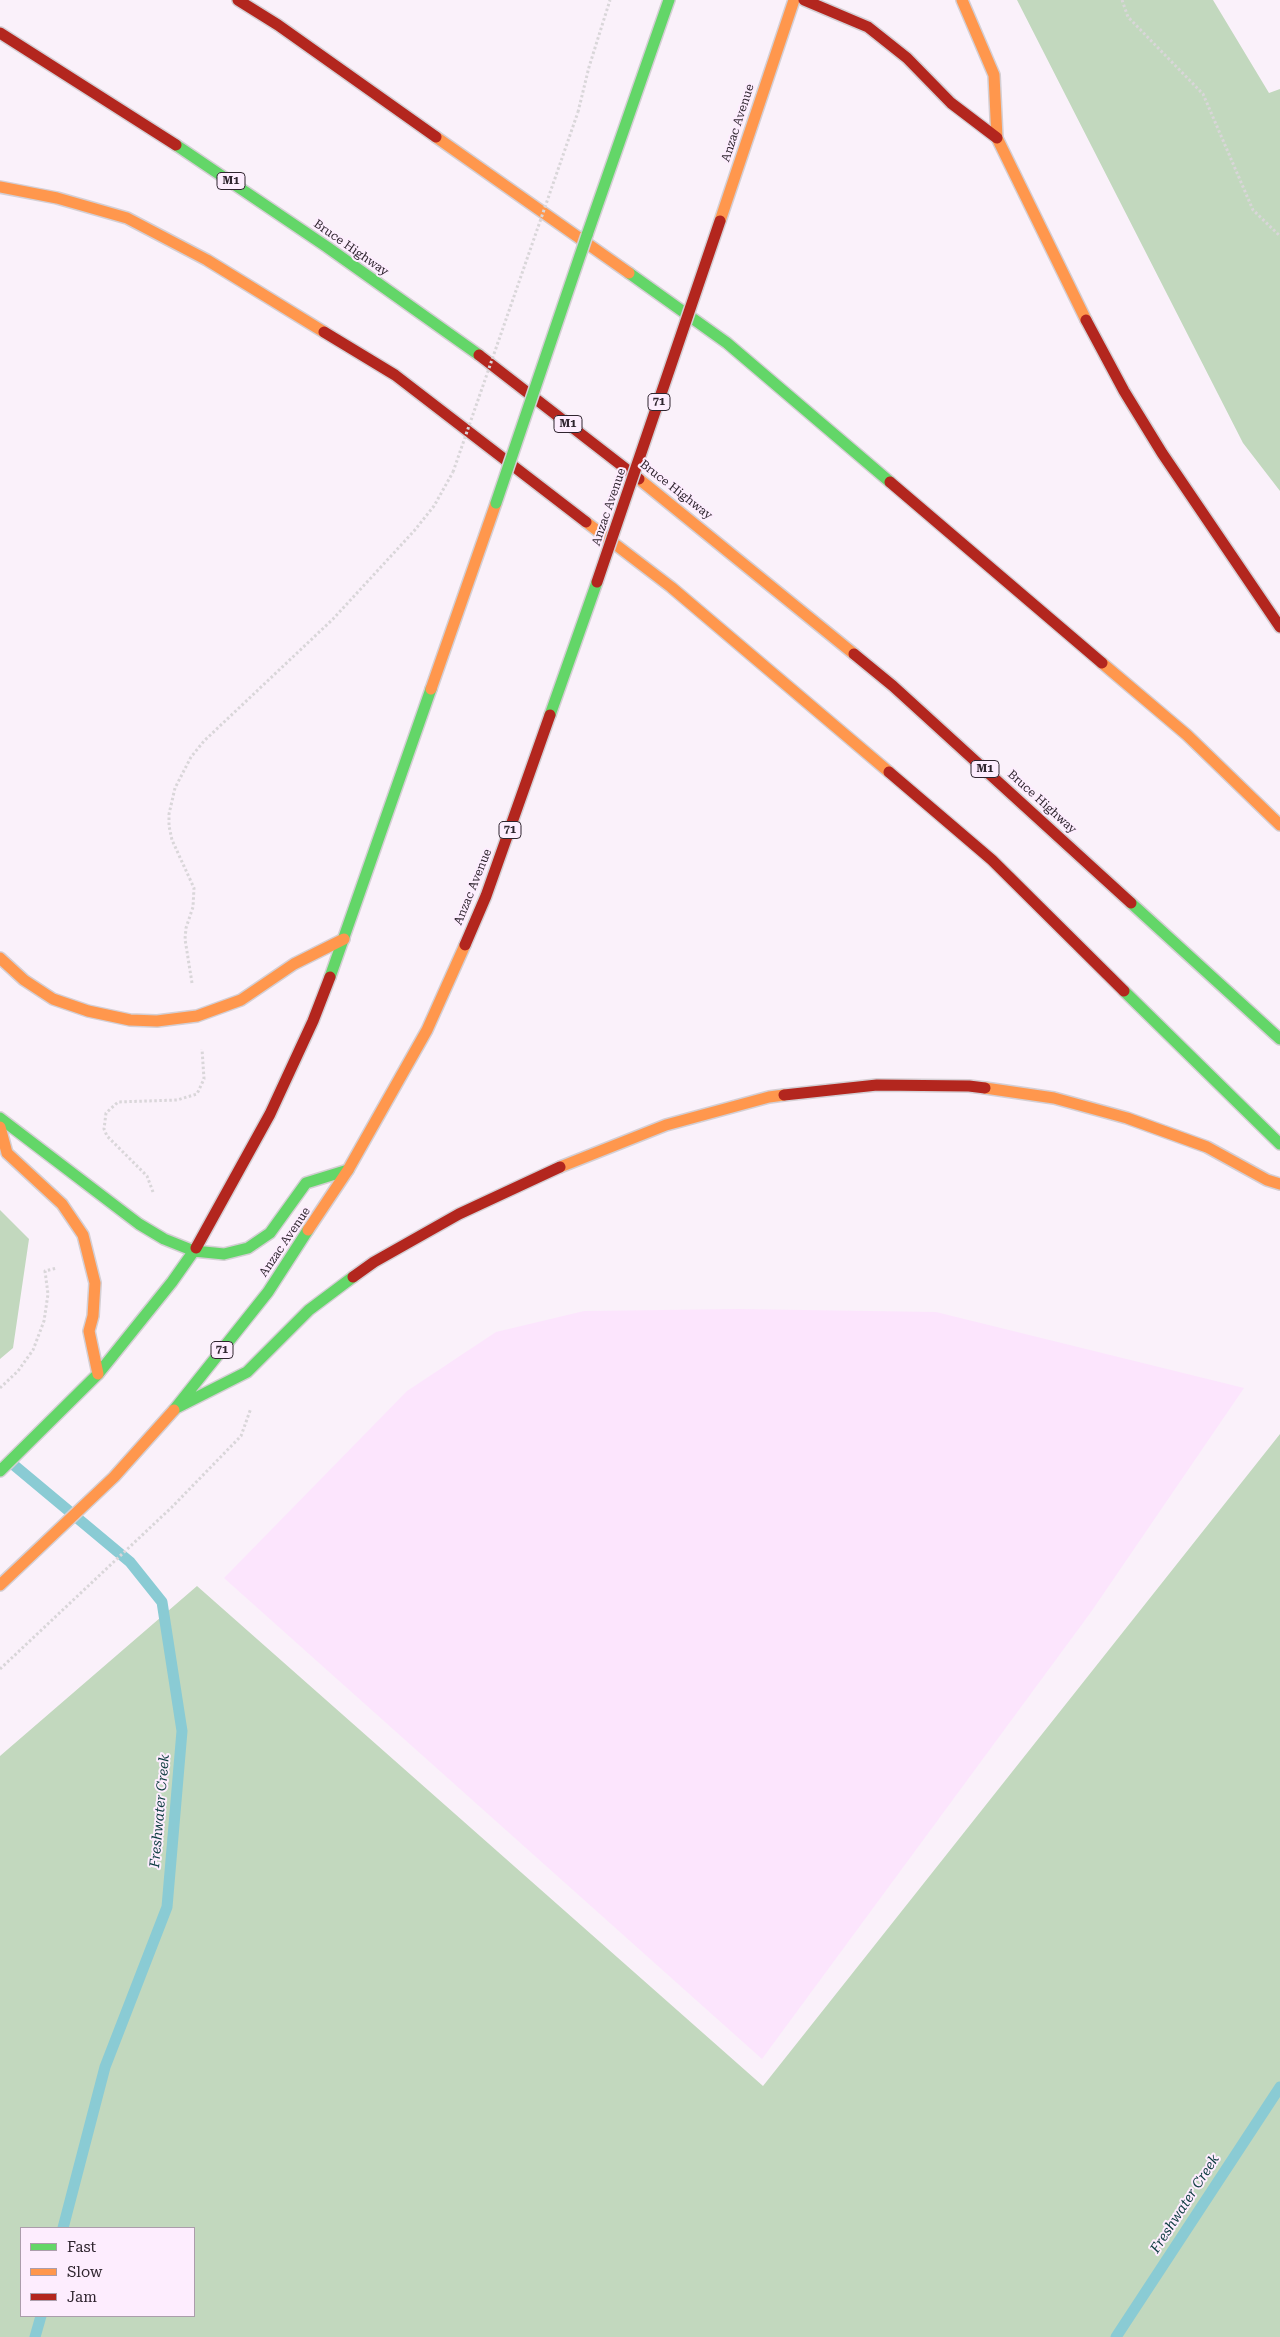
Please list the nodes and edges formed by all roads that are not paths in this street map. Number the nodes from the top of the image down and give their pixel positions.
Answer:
1 (238, 0) edge
2 (669, 0) edge
3 (794, 0) edge
4 (804, 0) edge
5 (962, 0) edge
6 (0, 33) edge
7 (998, 138) junction
8 (0, 187) edge
9 (1280, 627) edge
10 (1280, 824) edge
11 (344, 939) junction
12 (0, 958) edge
13 (1280, 1039) edge
14 (0, 1118) edge
15 (0, 1127) edge
16 (1280, 1144) edge
17 (348, 1170) junction
18 (1280, 1184) edge
19 (194, 1251) junction
20 (98, 1374) junction
21 (176, 1408) junction
22 (0, 1471) edge
23 (0, 1585) edge

1 - 10 highway
2 - 11 highway, bridge
3 - 17 highway, Anzac Avenue / 71, bridge
4 - 7 highway
5 - 7 highway
6 - 13 highway, Bruce Highway / M1
7 - 9 highway
8 - 16 highway
11 - 12 highway
11 - 19 highway
14 - 19 highway
15 - 20 highway
17 - 19 highway
17 - 21 highway, Anzac Avenue / 71
18 - 21 highway
19 - 20 highway
20 - 22 highway
21 - 23 highway, Anzac Avenue / 71

